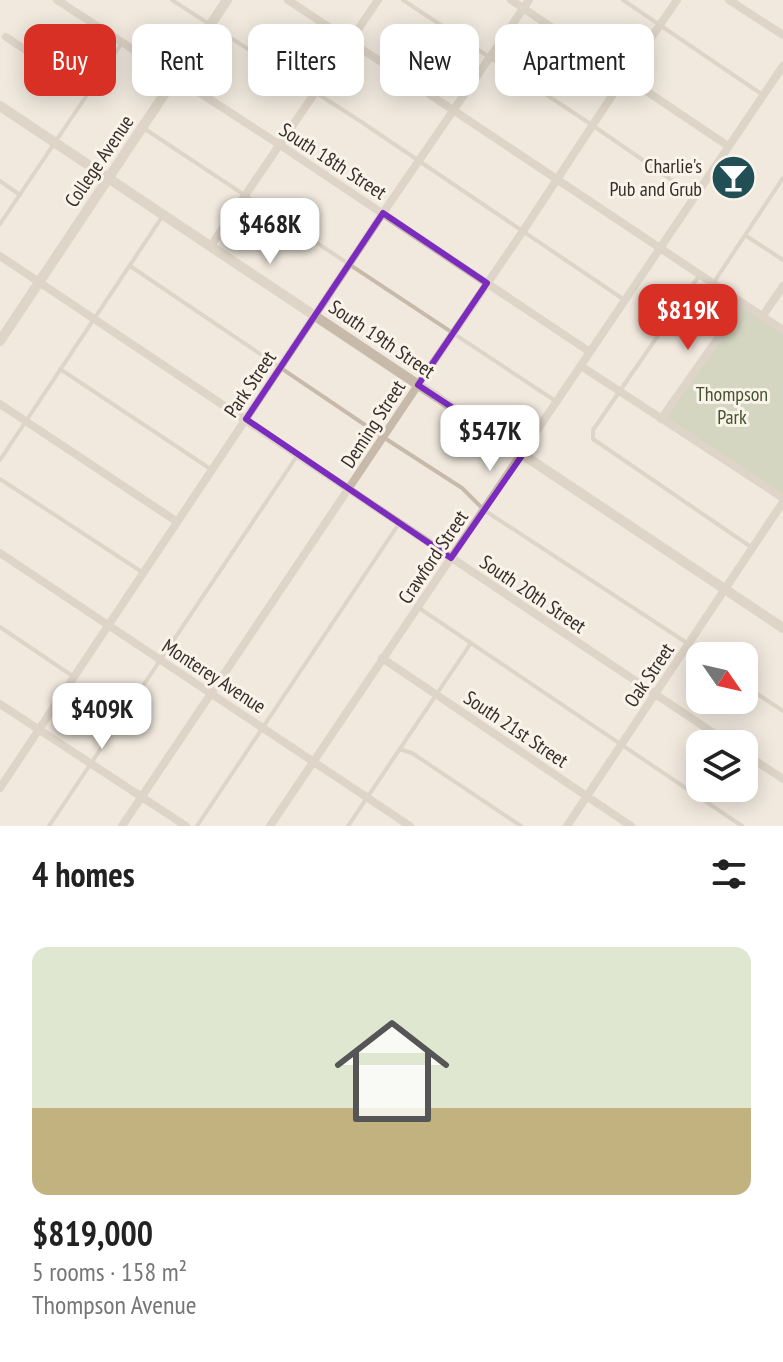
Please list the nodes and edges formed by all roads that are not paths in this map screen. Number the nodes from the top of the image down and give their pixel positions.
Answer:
1 (57, 0) edge
2 (81, 0) edge
3 (172, 0) edge
4 (227, 0) edge
5 (288, 0) edge
6 (306, 0) edge
7 (378, 0) edge
8 (403, 0) edge
9 (511, 0) edge
10 (529, 0) edge
11 (623, 0) edge
12 (677, 0) edge
13 (729, 0) edge
14 (301, 9) junction
15 (523, 9) junction
16 (74, 11) junction
17 (211, 24) joint
18 (324, 24) edge
19 (362, 24) edge
20 (546, 24) edge
21 (660, 25) junction
22 (654, 34) edge
23 (3, 35) edge
24 (783, 35) edge
25 (122, 43) junction
26 (24, 49) edge
27 (132, 50) edge
28 (364, 51) edge
29 (116, 52) edge
30 (489, 58) junction
31 (783, 66) edge
32 (763, 95) junction
33 (86, 96) edge
34 (164, 96) edge
35 (203, 96) edge
36 (313, 96) edge
37 (320, 96) edge
38 (612, 96) edge
39 (654, 96) edge
40 (0, 106) edge
41 (452, 111) junction
42 (592, 125) junction
43 (143, 127) junction
44 (55, 142) junction
45 (280, 145) junction
46 (728, 146) junction
47 (418, 161) junction
48 (109, 178) junction
49 (783, 178) edge
50 (556, 180) junction
51 (0, 181) edge
52 (246, 194) junction
53 (20, 195) junction
54 (695, 196) junction
55 (383, 213) junction
56 (163, 215) junction
57 (0, 224) edge
58 (523, 231) junction
59 (745, 235) junction
60 (210, 247) junction
61 (660, 248) junction
62 (0, 256) edge
63 (783, 260) edge
64 (350, 264) junction
65 (130, 266) junction
66 (700, 275) junction
67 (39, 282) junction
68 (487, 283) junction
69 (713, 284) junction
70 (783, 286) edge
71 (625, 300) junction
72 (742, 304) junction
73 (315, 315) junction
74 (762, 317) junction
75 (95, 319) junction
76 (783, 330) edge
77 (453, 333) junction
78 (2, 334) edge
79 (590, 352) junction
80 (581, 366) junction
81 (280, 368) junction
82 (60, 369) junction
83 (418, 385) junction
84 (620, 393) junction
85 (557, 402) junction
86 (0, 404) edge
87 (246, 419) junction
88 (661, 419) junction
89 (25, 421) junction
90 (383, 437) junction
91 (298, 454) junction
92 (523, 454) junction
93 (0, 460) edge
94 (212, 470) junction
95 (0, 479) edge
96 (349, 488) junction
97 (783, 500) edge
98 (484, 510) junction
99 (176, 521) junction
100 (399, 523) junction
101 (753, 549) junction
102 (0, 553) edge
103 (451, 558) junction
104 (143, 572) junction
105 (725, 590) junction
106 (418, 607) junction
107 (107, 626) junction
108 (0, 627) edge
109 (783, 628) edge
110 (691, 642) edge
111 (471, 643) junction
112 (686, 645) edge
113 (686, 649) edge
114 (382, 658) junction
115 (160, 660) junction
116 (74, 677) junction
117 (211, 693) junction
118 (436, 694) junction
119 (758, 694) edge
120 (655, 695) junction
121 (0, 704) edge
122 (783, 711) edge
123 (263, 728) junction
124 (39, 730) junction
125 (709, 730) edge
126 (622, 744) junction
127 (399, 749) junction
128 (313, 761) junction
129 (758, 762) edge
130 (91, 763) junction
131 (783, 779) edge
132 (2, 783) edge
133 (143, 796) junction
134 (367, 797) junction
135 (587, 797) junction
136 (49, 826) edge
137 (122, 826) edge
138 (186, 826) edge
139 (197, 826) edge
140 (270, 826) edge
141 (348, 826) edge
142 (410, 826) edge
143 (521, 826) edge
144 (567, 826) edge
145 (631, 826) edge
146 (742, 826) edge

1 - 16 street, South 18th Street
2 - 16 street
3 - 17 lane
4 - 17 street, College Avenue
5 - 14 street
6 - 14 lane
7 - 19 street
8 - 30 lane
9 - 15 street
10 - 15 street, Park Street
11 - 21 lane
12 - 21 street, Deming Street
13 - 24 street
14 - 18 street
15 - 20 street
15 - 30 street, Park Street
16 - 25 street, South 18th Street
21 - 22 street, Deming Street
21 - 32 lane
23 - 26 street
25 - 27 street, South 18th Street
25 - 29 lane
28 - 41 street
30 - 41 street, Park Street
30 - 42 lane
31 - 32 street, Crawford Street
32 - 46 street, Crawford Street
33 - 44 lane
34 - 43 street, College Avenue
35 - 45 street, South 18th Street
36 - 45 street
37 - 47 lane
38 - 42 street, Deming Street
39 - 46 street
40 - 44 street, South 19th Street
41 - 47 street, Park Street
41 - 50 street
42 - 50 street, Deming Street
42 - 54 lane
43 - 48 street, College Avenue
43 - 52 lane
44 - 48 street, South 19th Street
44 - 53 lane
45 - 52 street
45 - 55 street, South 18th Street
46 - 54 street, Crawford Street
47 - 55 street, Park Street
47 - 58 lane
48 - 56 street, South 19th Street
48 - 67 street, College Avenue
49 - 59 lane
50 - 58 street, Deming Street
50 - 61 street
51 - 53 lane
52 - 60 street
52 - 64 lane
53 - 57 lane
54 - 61 street, Crawford Street
55 - 64 street, Park Street
55 - 68 street, South 18th Street
56 - 60 street, South 19th Street
56 - 65 lane
58 - 68 street, Deming Street
58 - 71 lane
59 - 63 lane
59 - 69 lane
60 - 73 street, South 19th Street
61 - 66 street
61 - 71 street, Crawford Street
62 - 67 street, South 20th Street
64 - 73 street, Park Street
64 - 77 lane
65 - 75 lane
65 - 81 lane
66 - 69 street
66 - 84 lane
67 - 75 street, South 20th Street
67 - 78 street, College Avenue
68 - 77 street, Deming Street
68 - 79 street, South 18th Street
69 - 72 street
70 - 74 street
71 - 79 street, Crawford Street
72 - 74 street
72 - 88 street
73 - 81 street, Park Street
73 - 83 street, South 19th Street
74 - 76 street
75 - 82 lane
75 - 87 street, South 20th Street
77 - 83 street, Deming Street
77 - 85 lane
79 - 80 street, Crawford Street
80 - 84 street
80 - 85 street, Crawford Street
81 - 87 street, Park Street
81 - 90 lane
82 - 89 lane
82 - 94 lane
83 - 90 street, Deming Street
83 - 92 street, South 19th Street
84 - 88 street
84 - 101 lane
85 - 92 street, Crawford Street
86 - 89 street
87 - 91 street, South 20th Street
87 - 94 street, Park Street
88 - 97 street
89 - 93 lane
89 - 99 street
90 - 96 street, Deming Street
90 - 98 lane
91 - 96 street, South 20th Street
91 - 115 lane
92 - 98 street, Crawford Street
92 - 105 street, South 19th Street
94 - 99 street, Park Street
95 - 104 lane
96 - 100 street, South 20th Street
96 - 117 street, Deming Street
97 - 101 street, Oak Street
98 - 103 street, Crawford Street
98 - 112 lane
99 - 104 street, Park Street
100 - 103 street, South 20th Street
100 - 123 lane
101 - 105 street, Oak Street
102 - 107 street, Monterey Avenue
103 - 106 street, Crawford Street
103 - 120 street, South 20th Street
104 - 107 street, Park Street
105 - 109 street, South 19th Street
105 - 110 street, Oak Street
106 - 111 lane
106 - 114 street, Crawford Street
107 - 115 street, Monterey Avenue
107 - 116 street, Park Street
108 - 116 lane
111 - 118 lane
111 - 126 lane
113 - 120 street, Oak Street
114 - 118 street, South 21st Street
114 - 128 street, Crawford Street
115 - 117 street, Monterey Avenue
115 - 130 lane
116 - 124 street, Park Street
117 - 123 street, Monterey Avenue
117 - 133 street, Deming Street
118 - 127 lane
118 - 135 street, South 21st Street
119 - 122 lane
120 - 125 street, South 20th Street
120 - 126 street, Oak Street
121 - 124 street
123 - 128 street, Monterey Avenue
123 - 139 lane
124 - 130 street
124 - 132 street, Park Street
126 - 135 street, Oak Street
126 - 146 lane
127 - 134 lane
127 - 143 lane
128 - 134 street, Monterey Avenue
128 - 140 street, Crawford Street
129 - 131 street
130 - 133 street
130 - 136 lane
133 - 137 street, Deming Street
133 - 138 street
134 - 141 lane
134 - 142 street, Monterey Avenue
135 - 144 street, Oak Street
135 - 145 street, South 21st Street

